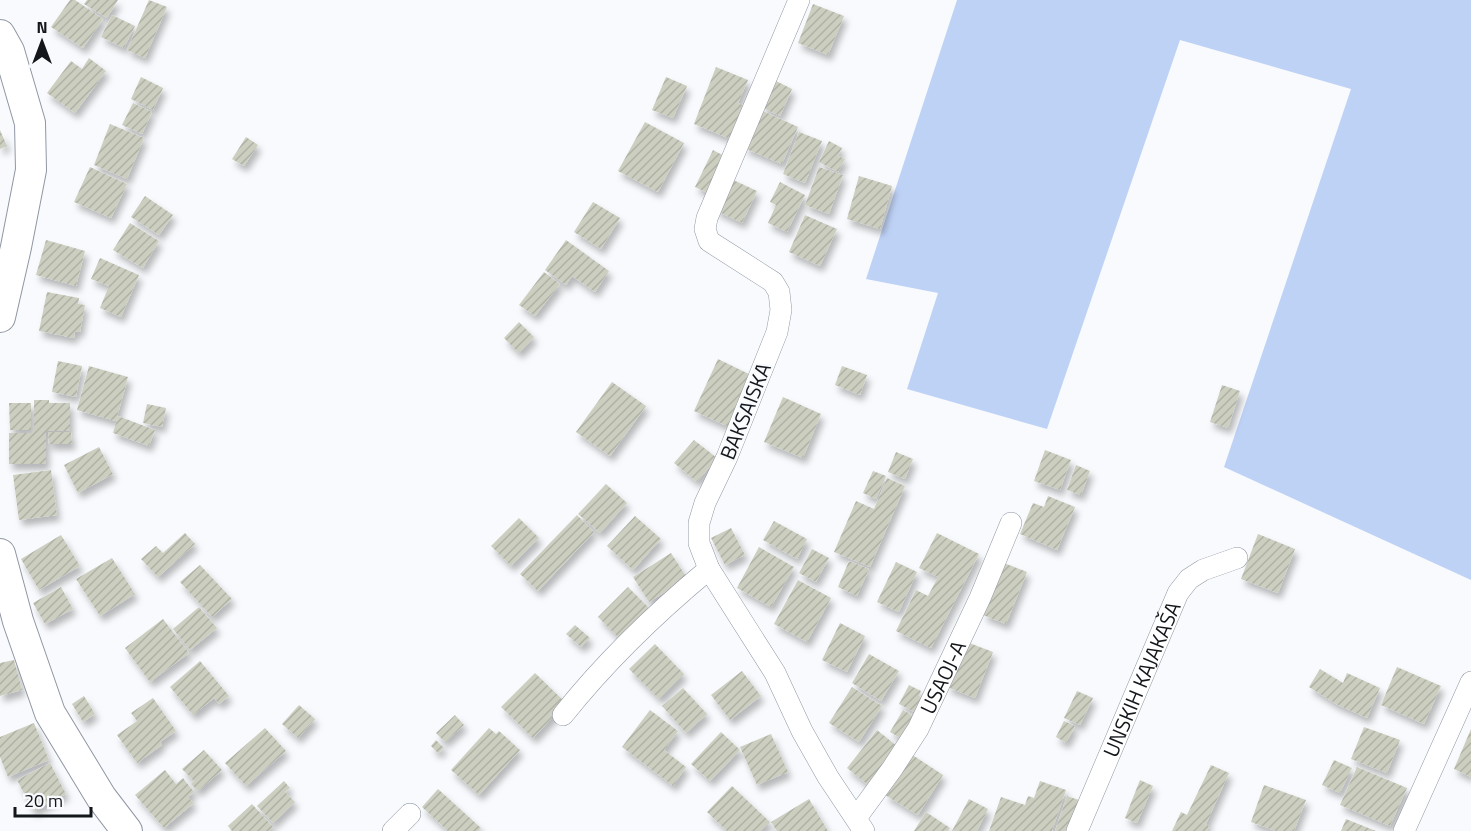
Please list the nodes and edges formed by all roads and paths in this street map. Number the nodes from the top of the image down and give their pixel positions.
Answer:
1 (799, 0) edge
2 (0, 35) edge
3 (0, 317) edge
4 (1011, 523) dead end
5 (0, 554) edge
6 (1237, 558) dead end
7 (709, 569) junction
8 (1471, 682) edge
9 (563, 715) dead end
10 (410, 814) dead end
11 (860, 825) edge
12 (127, 831) edge
13 (393, 831) edge
14 (1077, 831) edge
15 (1404, 831) edge

1 - 7 street, BAKSAISKA
2 - 3 street
4 - 11 street, USAOJ-A
5 - 12 street
6 - 14 street, UNSKIH KAJAKAŠA
7 - 9 street
7 - 11 street, BAKSAISKA
8 - 15 street
10 - 13 street

